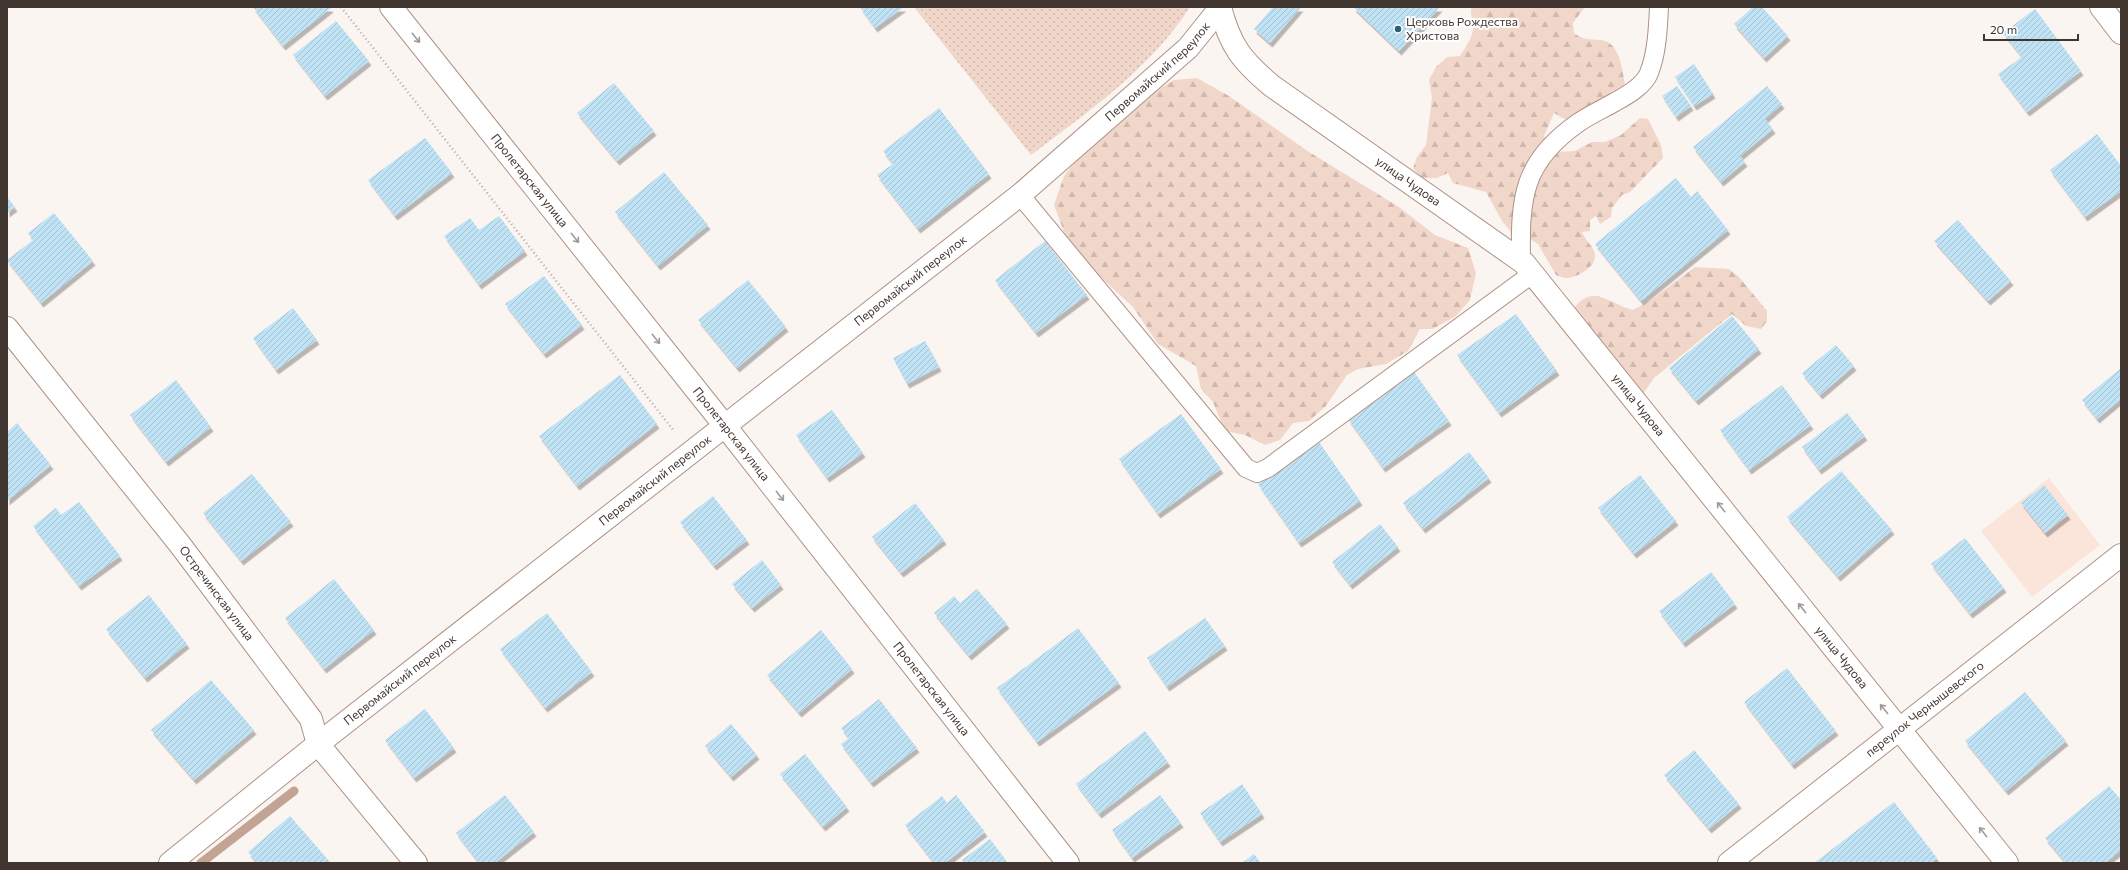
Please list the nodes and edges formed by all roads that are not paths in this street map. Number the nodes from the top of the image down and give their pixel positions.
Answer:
1 (391, 7) edge
2 (1220, 7) edge
3 (1659, 7) edge
4 (2101, 7) edge
5 (2121, 33) edge
6 (1020, 194) junction
7 (1527, 267) junction
8 (7, 328) edge
9 (725, 426) junction
10 (2121, 555) edge
11 (1901, 730) junction
12 (318, 744) junction
13 (170, 863) edge
14 (416, 863) edge
15 (1068, 863) edge
16 (1729, 863) edge
17 (2007, 863) edge

1 -> 9 street, Пролетарская улица
2 - 6 street, Первомайский переулок
2 - 7 street, улица Чудова
3 - 7 lane
4 - 5 street
6 - 7 lane
6 - 9 street, Первомайский переулок
11 -> 7 street, улица Чудова
8 - 12 street, Остречинская улица
9 - 12 street, Первомайский переулок
9 -> 15 street, Пролетарская улица
10 - 11 street, переулок Чернышевского
11 - 16 street, переулок Чернышевского
17 -> 11 street, улица Чудова
12 - 13 street, Первомайский переулок
12 - 14 street, Остречинская улица

